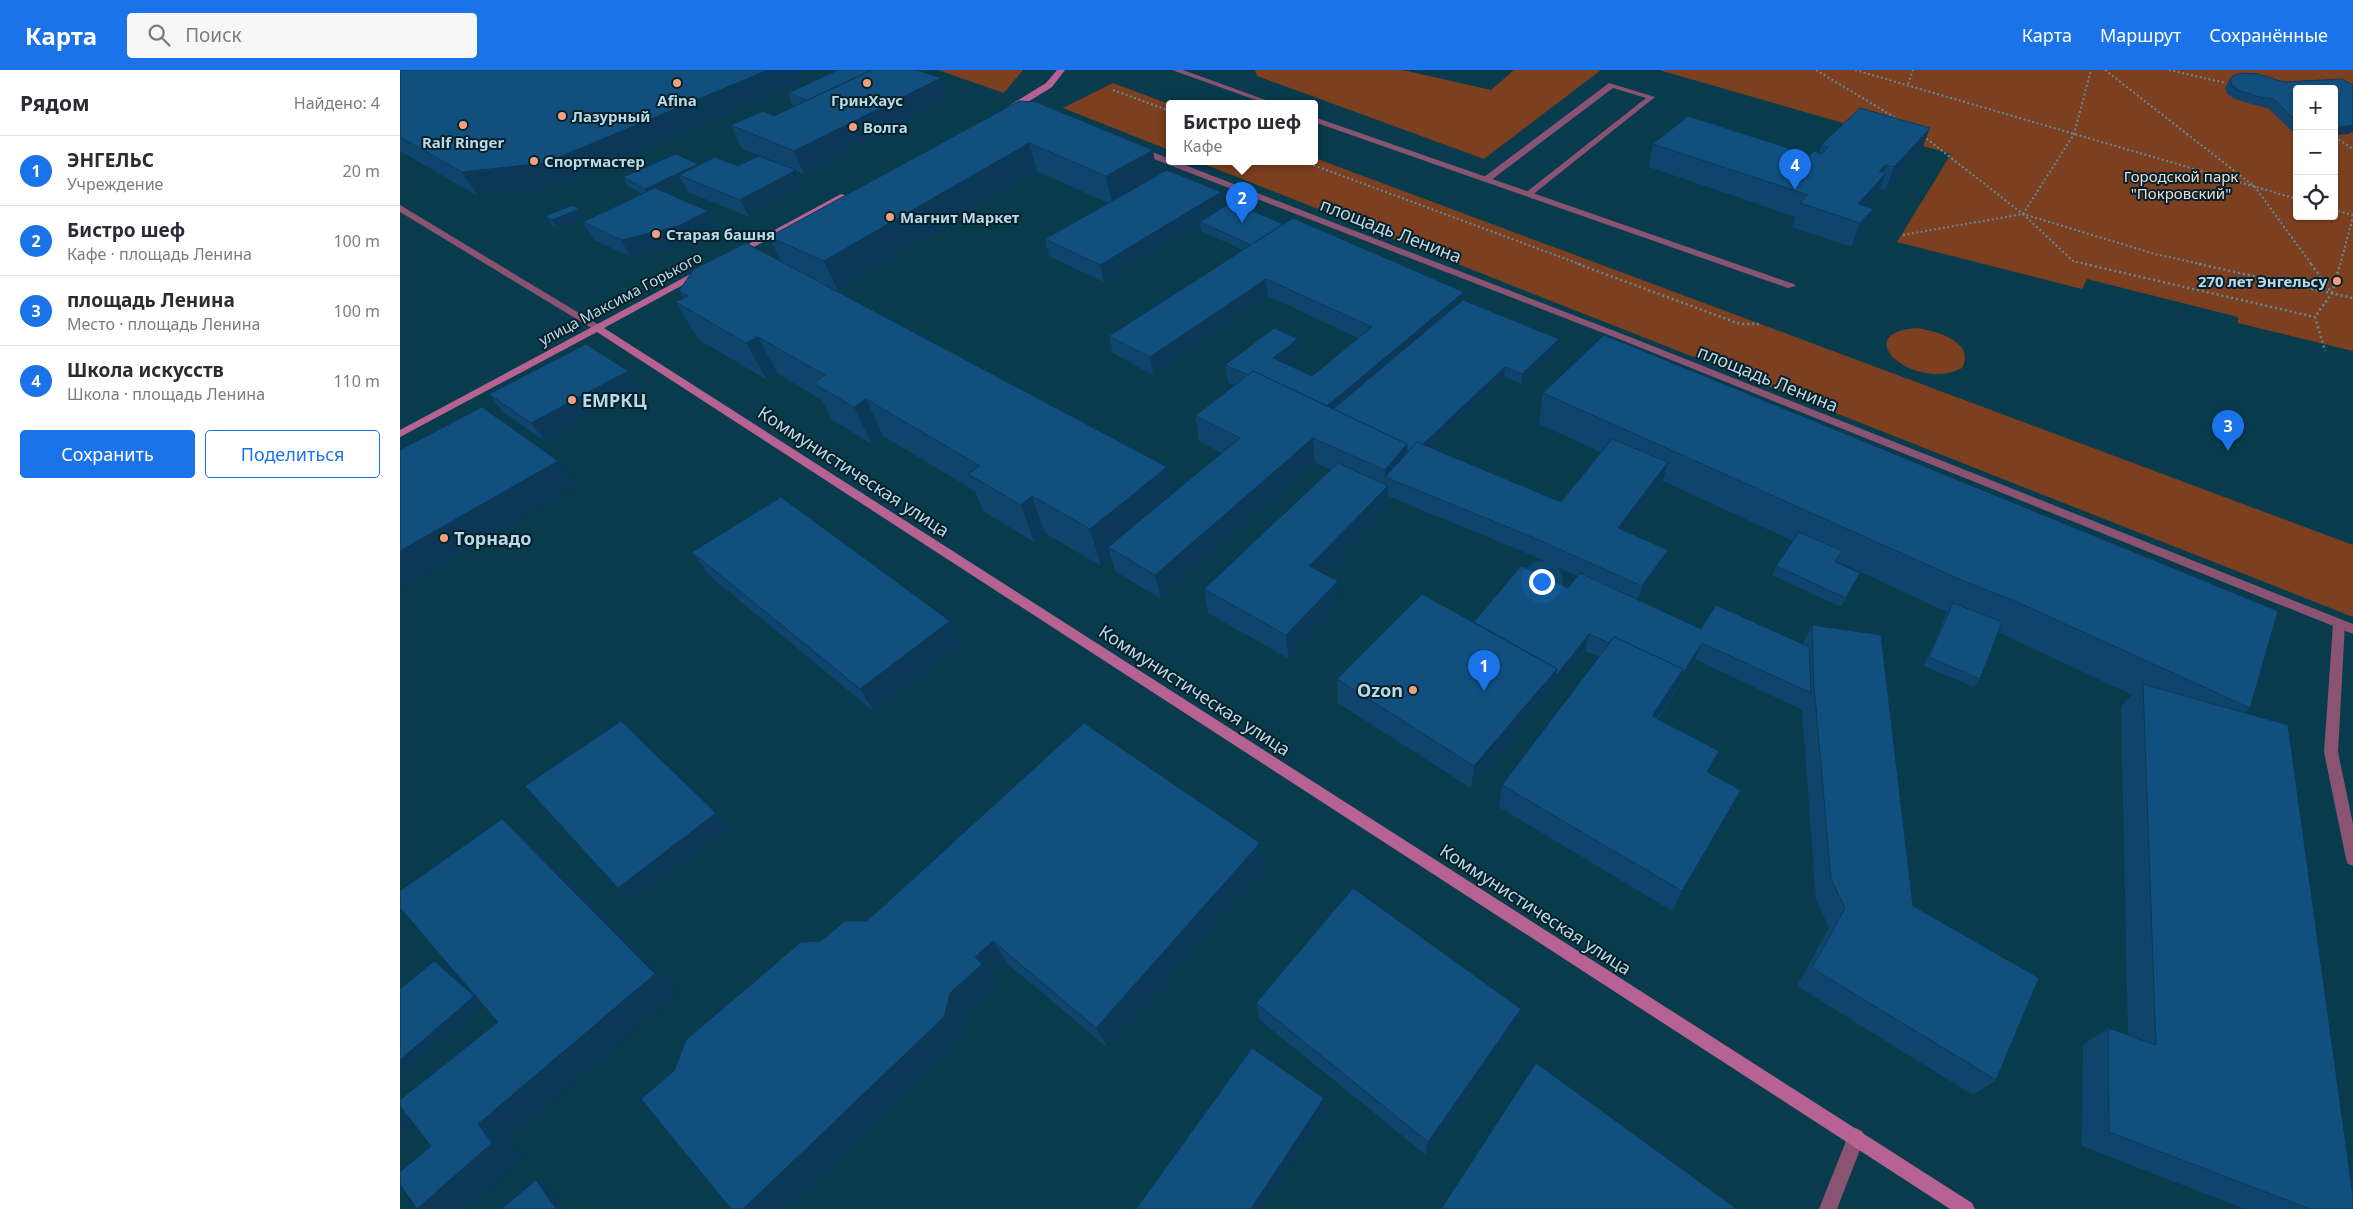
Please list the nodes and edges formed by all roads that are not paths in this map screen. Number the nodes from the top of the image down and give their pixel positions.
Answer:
1 (1061, 70) edge
2 (1176, 70) edge
3 (1262, 100) edge
4 (1004, 112) edge
5 (1318, 120) edge
6 (1134, 148) edge
7 (1166, 160) edge
8 (1178, 165) edge
9 (1486, 179) junction
10 (848, 194) edge
11 (1528, 194) junction
12 (400, 208) edge
13 (726, 258) edge
14 (709, 268) edge
15 (1791, 286) dead end
16 (596, 328) junction
17 (400, 434) edge
18 (2339, 624) junction
19 (2353, 629) edge
20 (2353, 858) edge
21 (1856, 1137) junction
22 (1828, 1209) edge
23 (1966, 1209) edge

1 - 4 main road
2 - 3 street
5 - 9 street
6 - 7 street, площадь Ленина
8 - 18 street, площадь Ленина
9 - 11 street
9 - 11 street
10 - 13 main road, улица Максима Горького
11 - 15 street
12 - 16 street, Коммунистическая улица
14 - 16 main road, улица Максима Горького
16 - 17 main road, улица Максима Горького
16 - 21 main road, Коммунистическая улица
18 - 19 street, площадь Ленина
18 - 20 street
21 - 22 street
21 - 23 main road, Коммунистическая улица

